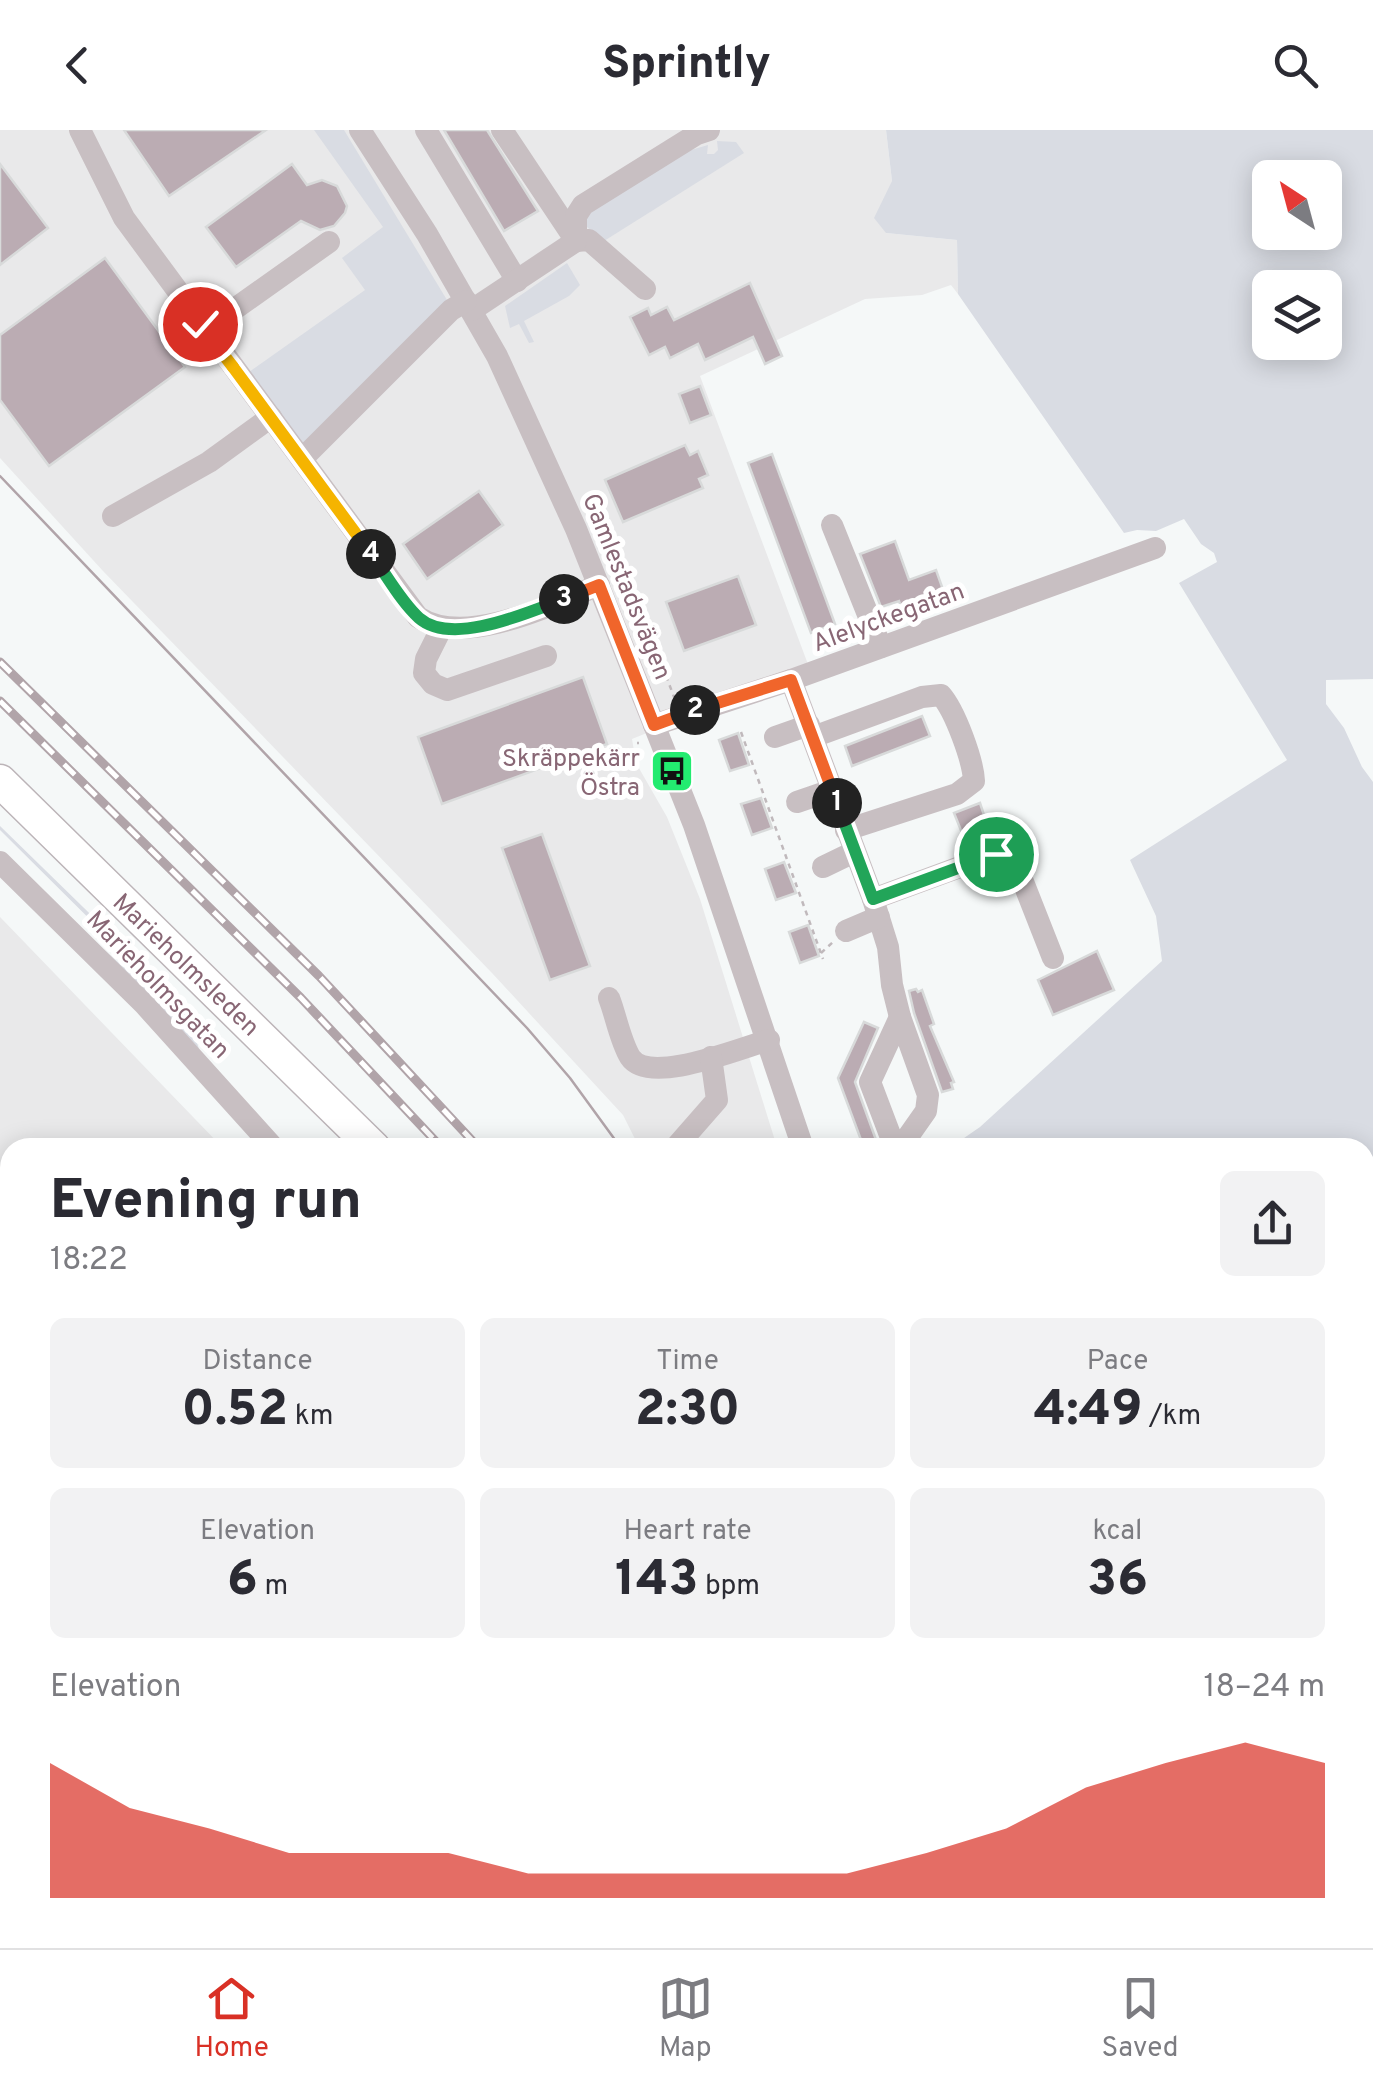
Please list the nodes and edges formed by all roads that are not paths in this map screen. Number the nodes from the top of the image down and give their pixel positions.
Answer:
1 (80, 130) edge
2 (360, 130) edge
3 (426, 130) edge
4 (502, 130) edge
5 (709, 130) edge
6 (576, 241) junction
7 (329, 242) dead end
8 (517, 281) junction
9 (645, 289) dead end
10 (469, 305) junction
11 (205, 330) junction
12 (272, 417) junction
13 (302, 459) junction
14 (113, 516) dead end
15 (832, 525) dead end
16 (1155, 548) dead end
17 (599, 585) junction
18 (442, 627) junction
19 (881, 647) junction
20 (546, 656) dead end
21 (801, 676) junction
22 (811, 731) junction
23 (643, 737) junction
24 (775, 737) dead end
25 (0, 781) edge
26 (832, 790) junction
27 (797, 802) dead end
28 (0, 810) edge
29 (850, 841) junction
30 (0, 862) edge
31 (823, 867) dead end
32 (876, 908) junction
33 (846, 931) dead end
34 (1052, 958) dead end
35 (610, 998) dead end
36 (900, 1017) junction
37 (769, 1040) junction
38 (710, 1057) junction
39 (265, 1138) edge
40 (334, 1138) edge
41 (364, 1138) edge
42 (684, 1138) edge
43 (800, 1138) edge
44 (894, 1138) edge
45 (906, 1138) edge

1 - 11 street
2 - 10 street, Gamlestadsvägen
3 - 8 street
4 - 6 street
5 - 6 street
6 - 8 street
6 - 9 street
7 - 11 street
8 - 10 street
10 - 13 street
10 - 17 street, Gamlestadsvägen
11 - 12 street
12 - 13 street
12 - 14 street
13 - 18 street
15 - 19 street
16 - 19 street, Alelyckegatan
17 - 18 street
17 - 23 street, Gamlestadsvägen
18 - 20 street
19 - 21 street, Alelyckegatan
21 - 22 street, Alelyckegatan
21 - 23 street, Alelyckegatan
22 - 24 street
22 - 26 street, Alelyckegatan
22 - 29 street
23 - 37 street, Gamlestadsvägen
25 - 41 highway, Marieholmsleden
26 - 27 street
26 - 29 street, Alelyckegatan
28 - 40 highway, Marieholmsleden
29 - 31 street
29 - 32 street, Alelyckegatan
30 - 39 street, Marieholmsgatan
32 - 33 street
32 - 34 street
32 - 36 street, Alelyckegatan
35 - 38 street
36 - 44 street
36 - 45 street, Alelyckegatan
37 - 38 street
37 - 43 street, Gamlestadsvägen
38 - 42 street

